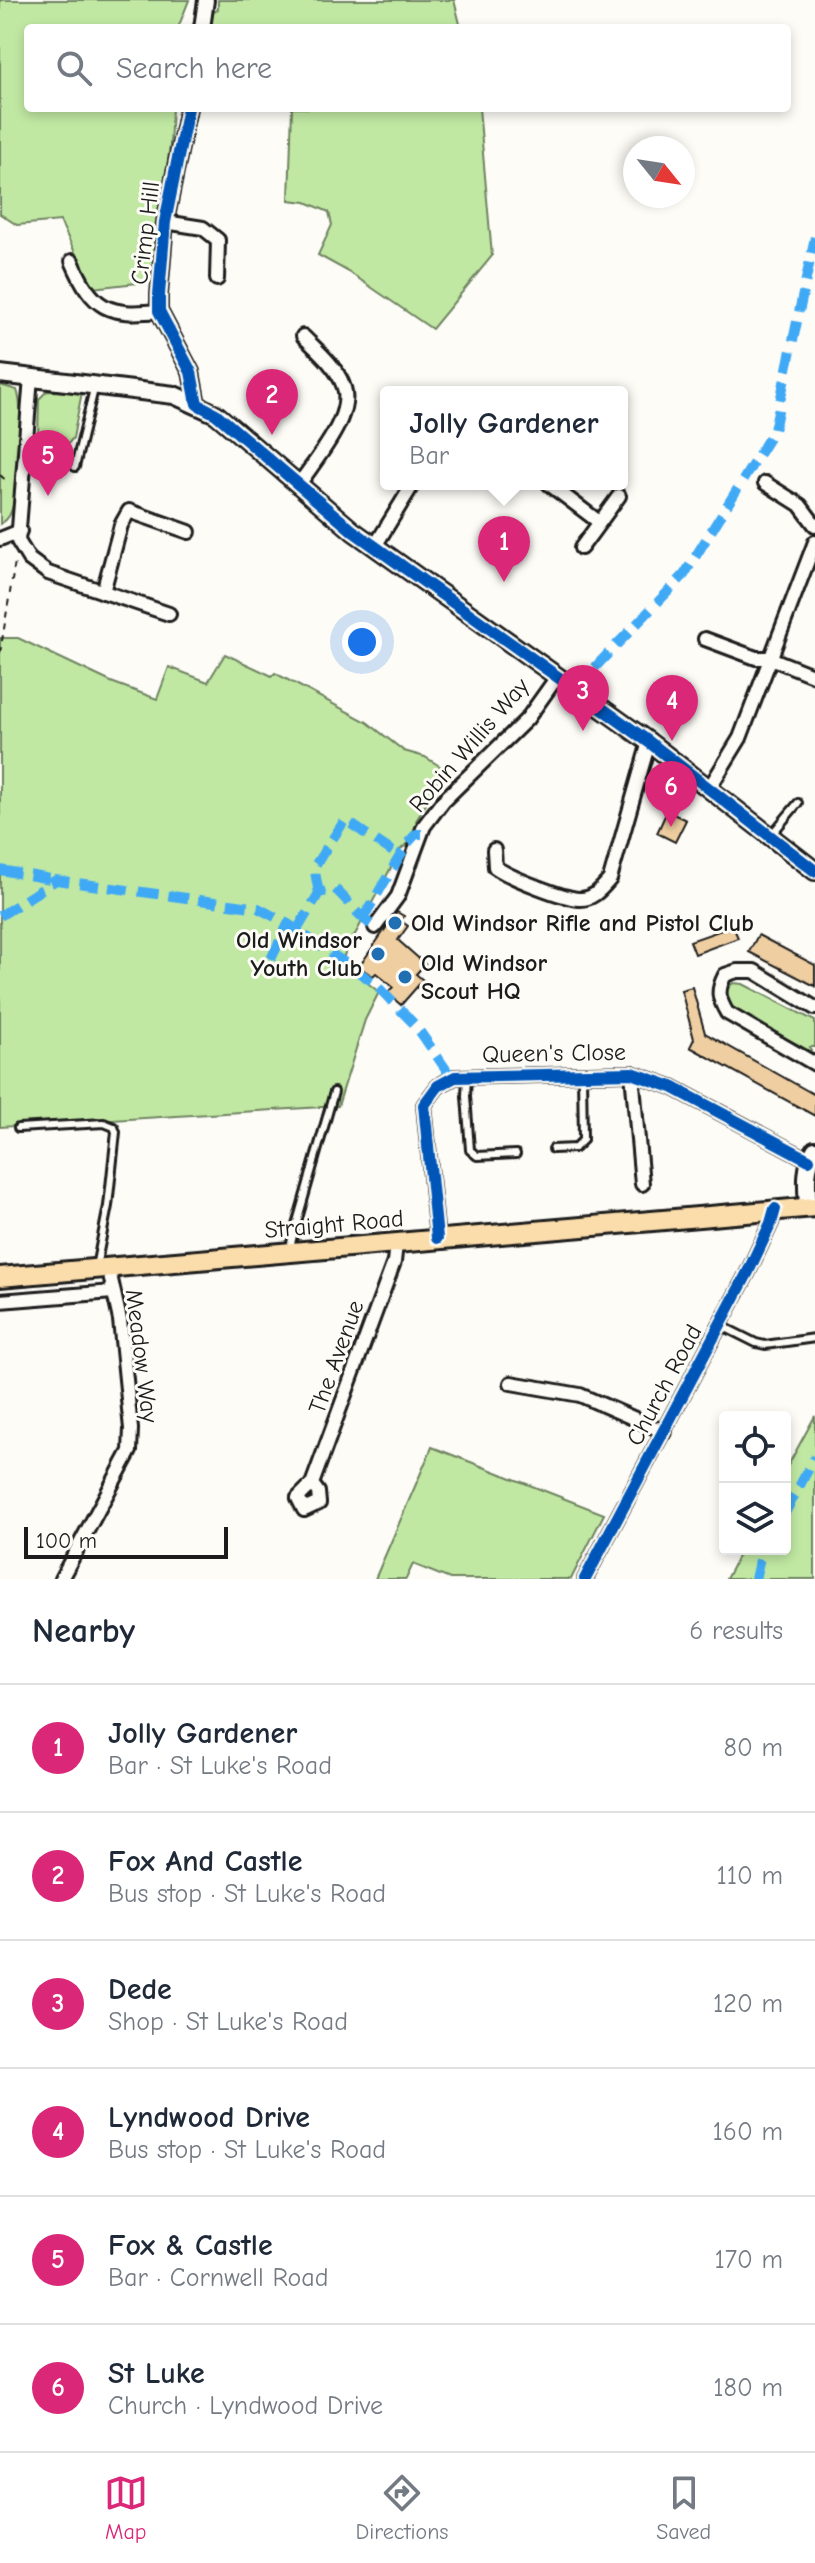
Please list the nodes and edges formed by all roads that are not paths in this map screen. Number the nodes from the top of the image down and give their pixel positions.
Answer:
1 (206, 0) edge
2 (203, 24) edge
3 (187, 112) edge
4 (165, 222) junction
5 (72, 261) dead end
6 (217, 279) dead end
7 (159, 311) junction
8 (303, 336) dead end
9 (0, 374) edge
10 (31, 377) junction
11 (95, 385) junction
12 (197, 404) junction
13 (75, 467) dead end
14 (765, 483) dead end
15 (298, 486) junction
16 (409, 490) edge
17 (557, 490) edge
18 (619, 496) dead end
19 (599, 522) junction
20 (815, 525) edge
21 (189, 532) dead end
22 (19, 536) junction
23 (0, 539) edge
24 (815, 542) edge
25 (375, 546) junction
26 (581, 548) dead end
27 (103, 592) junction
28 (169, 614) dead end
29 (705, 639) dead end
30 (770, 658) junction
31 (815, 676) edge
32 (557, 677) junction
33 (649, 742) junction
34 (710, 787) junction
35 (798, 803) dead end
36 (770, 837) junction
37 (494, 850) dead end
38 (815, 871) edge
39 (375, 927) dead end
40 (815, 1008) edge
41 (815, 1064) edge
42 (582, 1073) junction
43 (632, 1073) junction
44 (467, 1076) junction
45 (334, 1092) dead end
46 (18, 1128) dead end
47 (553, 1149) dead end
48 (516, 1154) dead end
49 (812, 1155) edge
50 (642, 1184) dead end
51 (811, 1207) edge
52 (775, 1209) junction
53 (437, 1238) junction
54 (396, 1244) junction
55 (288, 1251) junction
56 (102, 1267) junction
57 (0, 1277) edge
58 (113, 1292) junction
59 (0, 1301) edge
60 (720, 1325) junction
61 (815, 1338) edge
62 (511, 1383) dead end
63 (665, 1432) junction
64 (312, 1484) dead end
65 (61, 1579) edge
66 (585, 1579) edge

1 - 2 street
3 - 4 street, Crimp Hill
4 - 6 street
4 - 7 street, Crimp Hill
5 - 7 street
7 - 12 street, Crimp Hill
8 - 15 street
9 - 10 main road
10 - 11 main road
10 - 22 street
11 - 12 main road
11 - 13 lane
12 - 15 main road
14 - 20 street
15 - 25 main road
16 - 25 street
17 - 19 street
18 - 19 street
19 - 26 street
21 - 27 street
22 - 23 street
22 - 27 street
24 - 30 street
25 - 32 main road
27 - 28 street
29 - 30 street
30 - 31 street
30 - 34 street
32 - 33 main road
32 - 39 street, Robin Willis Way
33 - 34 main road
33 - 37 street
34 - 36 main road
35 - 36 lane
36 - 38 main road
40 - 41 street
42 - 43 street, Queen's Close
42 - 44 street, Queen's Close
42 - 47 lane
43 - 49 street, Queen's Close
43 - 50 street
44 - 48 lane
44 - 53 street, Queen's Close
45 - 55 lane
46 - 56 lane
49 - 51 main road
51 - 52 main road, Straight Road
52 - 53 main road, Straight Road
52 - 60 street, Church Road
53 - 54 main road, Straight Road
54 - 55 main road, Straight Road
54 - 64 street, The Avenue
55 - 56 main road, Straight Road
56 - 57 main road, Straight Road
56 - 58 street, Meadow Way
58 - 59 street
58 - 65 street, Meadow Way
60 - 61 lane
60 - 63 street, Church Road
62 - 63 street
63 - 66 street, Church Road

